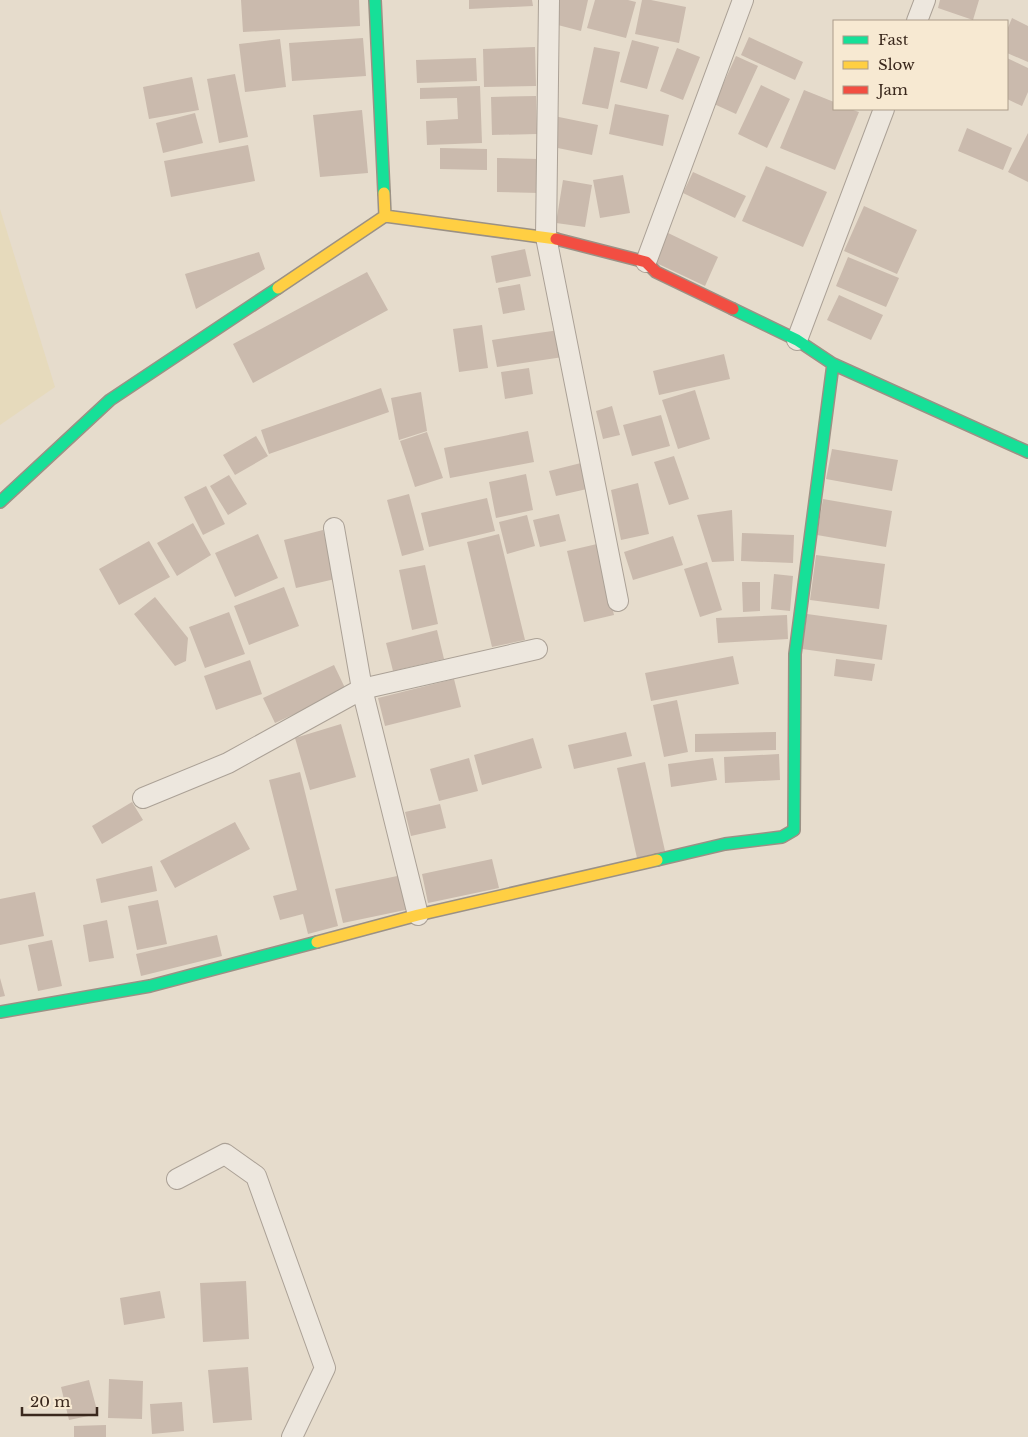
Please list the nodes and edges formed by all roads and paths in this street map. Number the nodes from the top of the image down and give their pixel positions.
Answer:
1 (376, 0) edge
2 (549, 0) edge
3 (743, 0) edge
4 (925, 0) edge
5 (917, 20) edge
6 (884, 110) edge
7 (385, 216) junction
8 (546, 237) junction
9 (646, 262) junction
10 (797, 340) junction
11 (833, 364) junction
12 (1028, 452) edge
13 (0, 502) edge
14 (334, 528) dead end
15 (618, 600) dead end
16 (537, 649) dead end
17 (362, 689) junction
18 (143, 798) dead end
19 (418, 915) junction
20 (0, 1012) edge
21 (177, 1179) dead end
22 (292, 1437) edge

1 - 7 street
2 - 8 street
3 - 9 street
4 - 5 street
6 - 10 street
7 - 8 street
7 - 13 street
8 - 9 street
8 - 15 street
9 - 10 street
10 - 11 street
11 - 12 street
11 - 19 street
14 - 17 street
16 - 17 street
17 - 18 street
17 - 19 street
19 - 20 street
21 - 22 street

